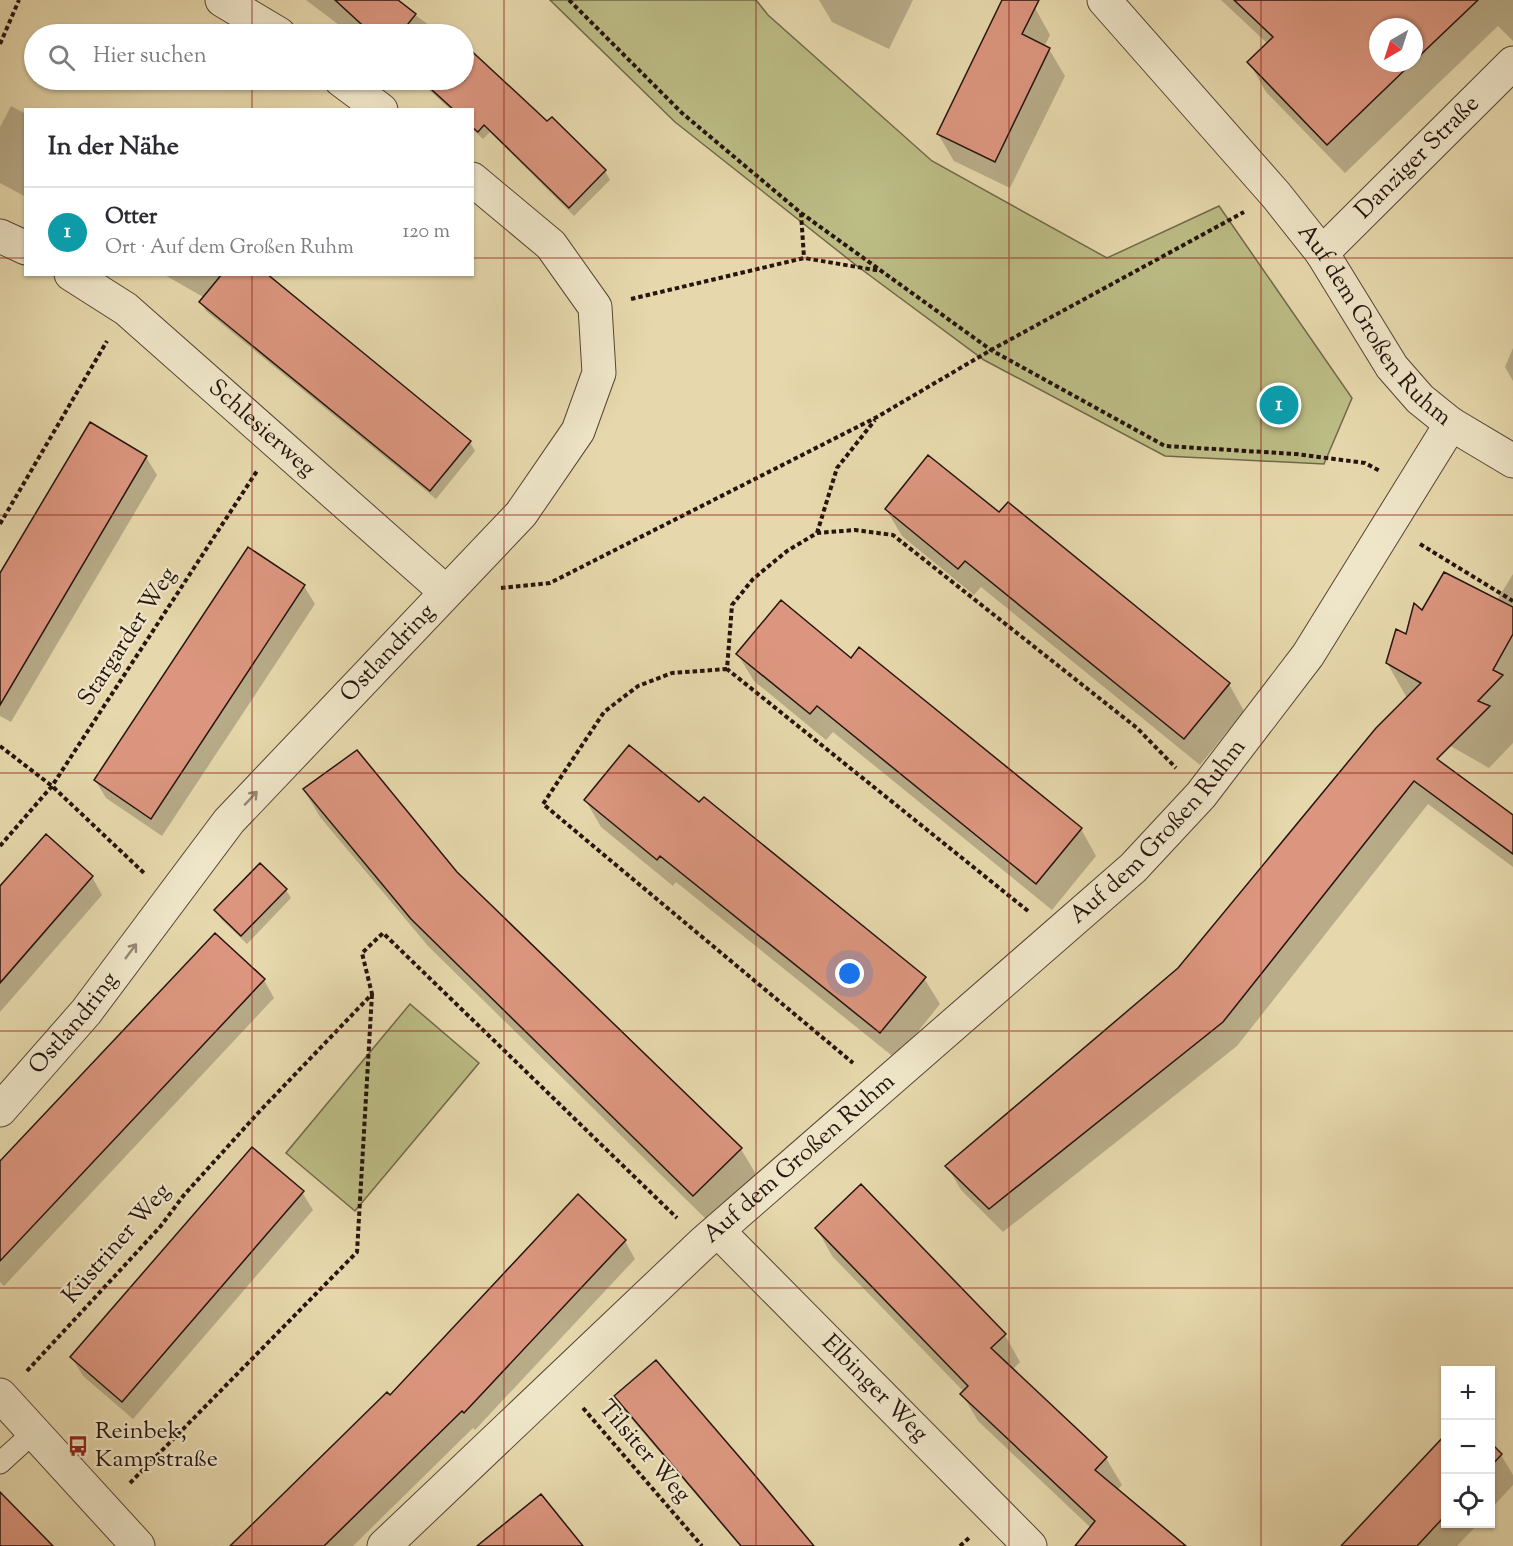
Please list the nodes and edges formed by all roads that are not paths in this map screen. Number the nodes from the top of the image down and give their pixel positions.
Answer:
1 (222, 0) edge
2 (1104, 0) edge
3 (262, 24) edge
4 (1513, 63) edge
5 (355, 90) edge
6 (378, 108) edge
7 (474, 181) edge
8 (0, 236) edge
9 (24, 247) edge
10 (1322, 253) junction
11 (73, 276) edge
12 (1451, 424) junction
13 (1513, 461) edge
14 (446, 592) junction
15 (0, 1110) edge
16 (711, 1237) junction
17 (1, 1396) edge
18 (34, 1432) junction
19 (0, 1463) edge
20 (138, 1546) edge
21 (384, 1546) edge
22 (1030, 1546) edge

1 - 3 street
2 - 10 street, Auf dem Großen Ruhm
4 - 10 street, Danziger Straße
5 - 6 street
7 - 14 street, Ostlandring
8 - 9 street
10 - 12 street, Auf dem Großen Ruhm
11 - 14 street, Schlesierweg
12 - 13 street
12 - 16 street, Auf dem Großen Ruhm
15 -> 14 street, Ostlandring
16 - 21 street, Auf dem Großen Ruhm
16 - 22 street, Elbinger Weg
17 - 18 street
18 - 19 lane
18 - 20 street

